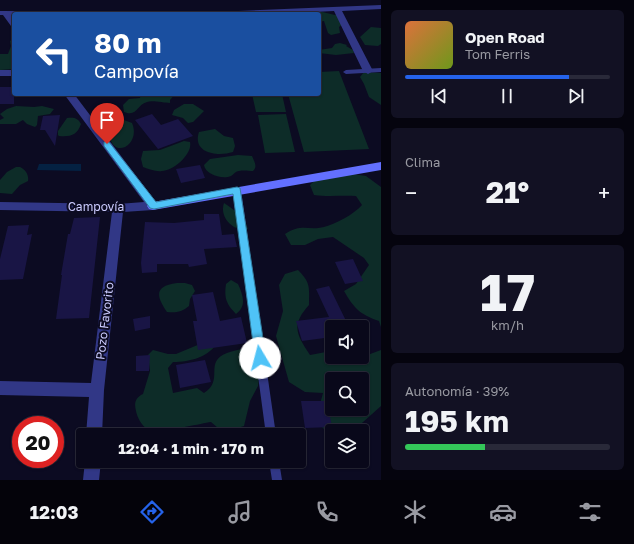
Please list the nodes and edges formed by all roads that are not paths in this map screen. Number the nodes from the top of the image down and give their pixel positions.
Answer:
1 (381, 7) edge
2 (337, 9) junction
3 (264, 12) edge
4 (2, 13) edge
5 (12, 13) edge
6 (12, 22) edge
7 (381, 70) edge
8 (368, 71) junction
9 (346, 72) dead end
10 (0, 73) edge
11 (12, 73) edge
12 (71, 96) edge
13 (381, 166) edge
14 (237, 190) junction
15 (0, 206) edge
16 (154, 206) junction
17 (118, 208) junction
18 (0, 388) edge
19 (97, 390) junction
20 (94, 428) edge
21 (270, 428) edge
22 (93, 468) edge
23 (275, 468) edge
24 (92, 480) edge
25 (277, 480) edge

1 - 2 street
2 - 3 street
2 - 8 street
4 - 5 street
4 - 6 street
7 - 8 lane
8 - 9 lane
10 - 11 street
12 - 16 street
13 - 14 street, Campovía
14 - 16 street, Campovía
14 - 21 lane
15 - 17 street, Campovía
16 - 17 street, Campovía
17 - 19 street, Pozo Favorito
18 - 19 street
19 - 20 street, Pozo Favorito
22 - 24 street
23 - 25 lane

